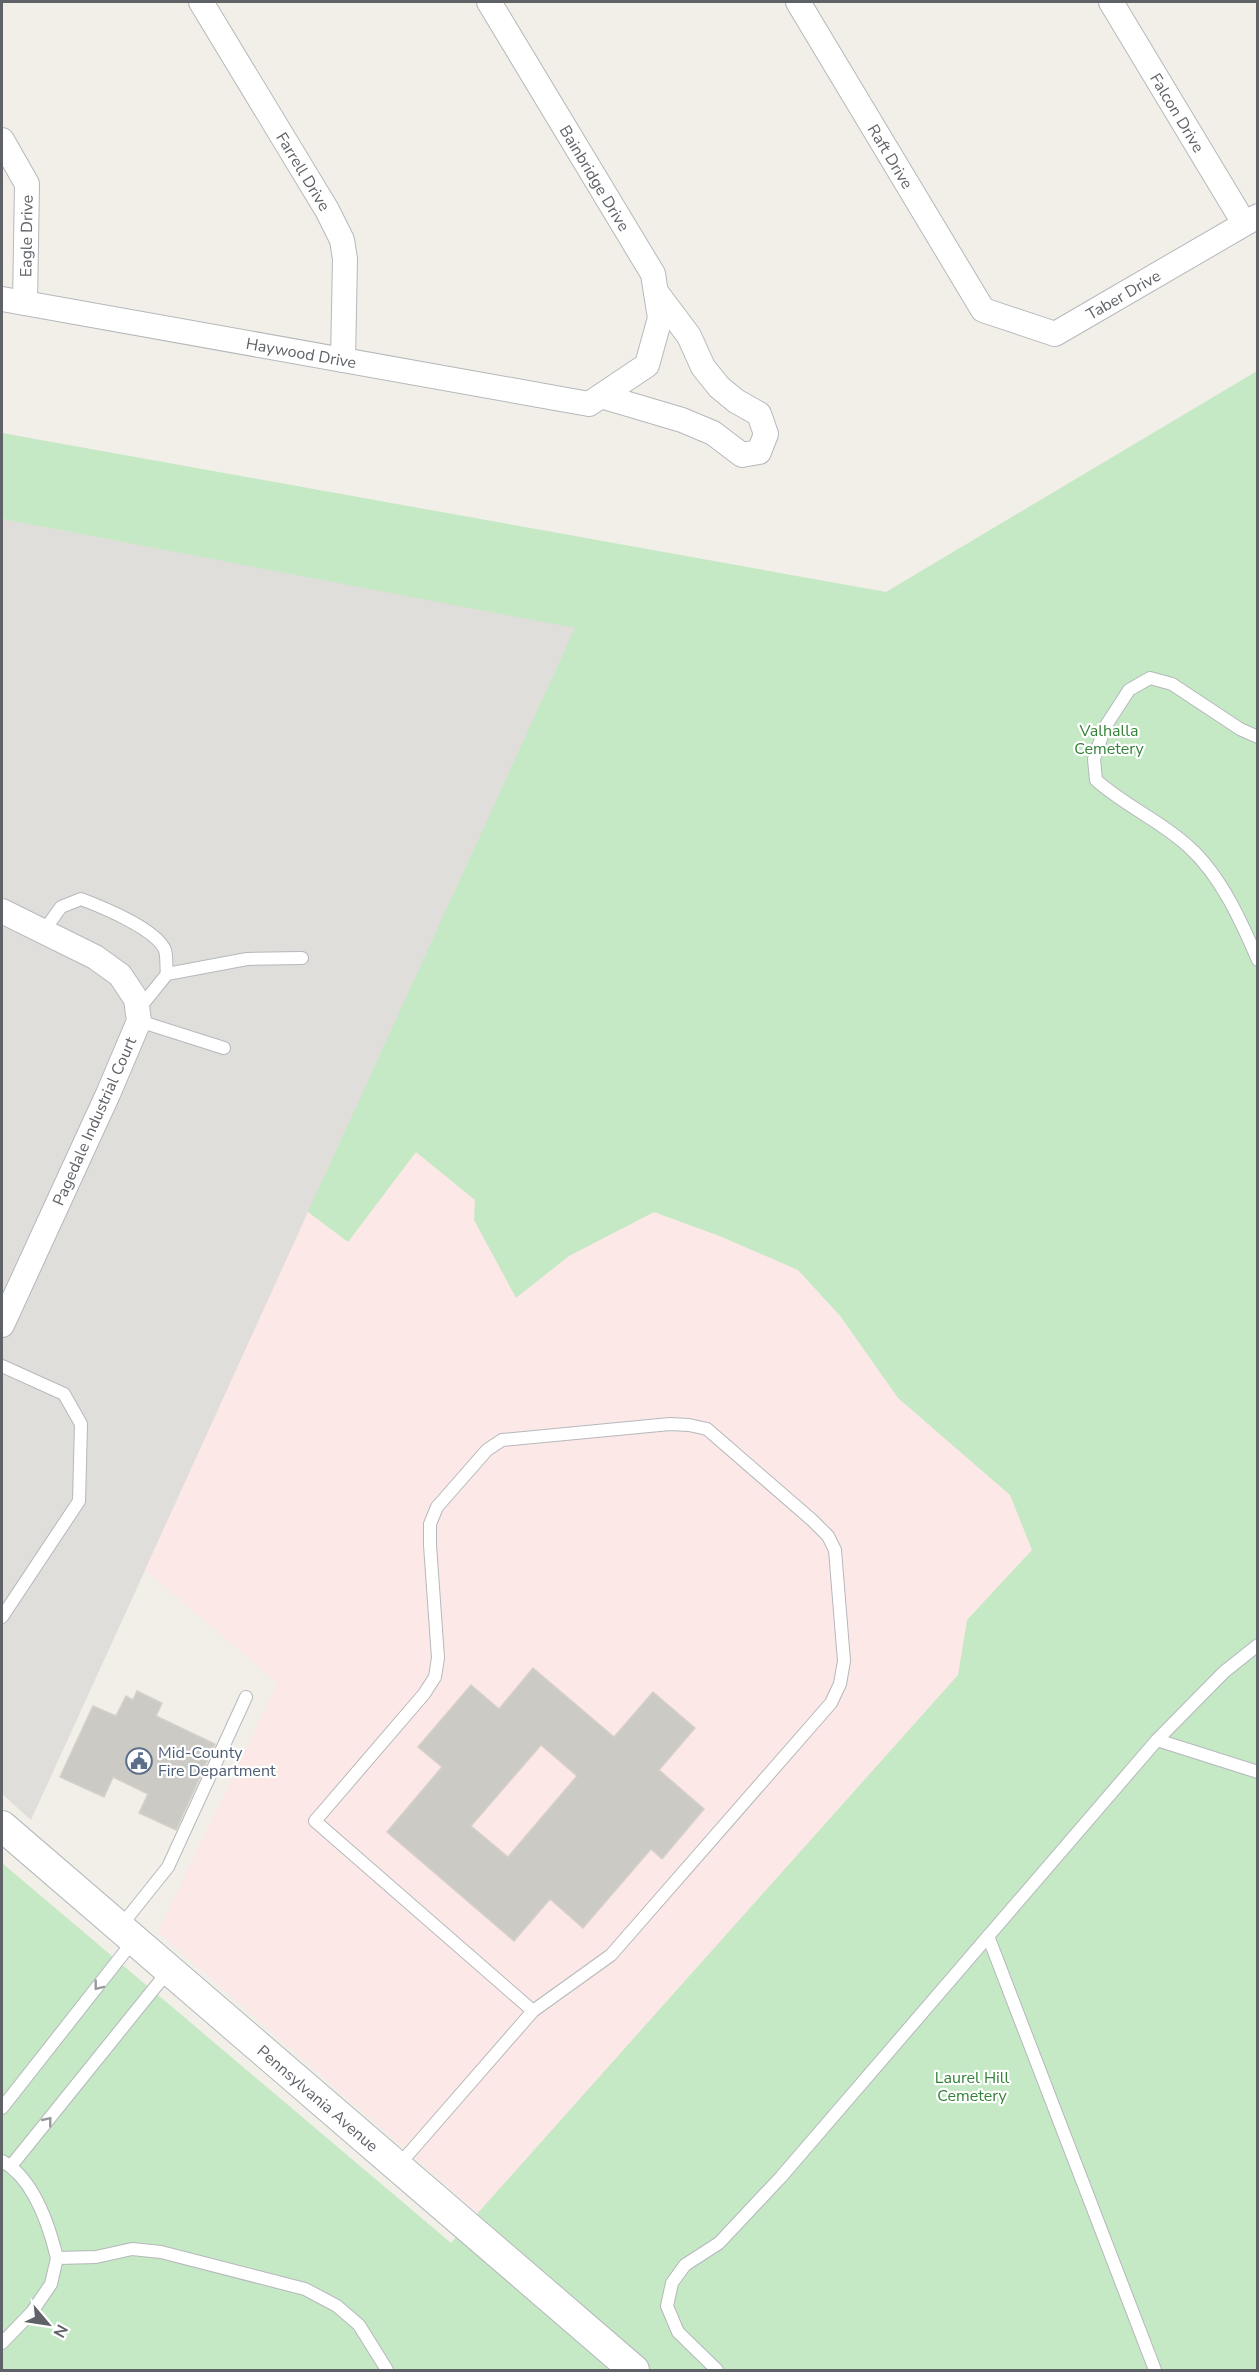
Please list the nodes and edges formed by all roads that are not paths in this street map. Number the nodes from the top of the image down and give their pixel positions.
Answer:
1 (201, 2) edge
2 (489, 2) edge
3 (798, 2) edge
4 (1111, 2) edge
5 (2, 140) edge
6 (1251, 220) edge
7 (656, 291) junction
8 (2, 299) edge
9 (26, 303) junction
10 (983, 310) joint
11 (343, 360) junction
12 (647, 365) joint
13 (601, 396) junction
14 (1257, 737) edge
15 (2, 912) edge
16 (43, 932) junction
17 (302, 958) dead end
18 (1257, 960) edge
19 (167, 974) junction
20 (138, 1016) junction
21 (225, 1048) dead end
22 (2, 1325) edge
23 (2, 1366) edge
24 (2, 1617) edge
25 (1257, 1645) edge
26 (246, 1697) dead end
27 (1157, 1740) junction
28 (1257, 1772) edge
29 (2, 1826) edge
30 (127, 1934) junction
31 (988, 1935) junction
32 (169, 1970) junction
33 (533, 2011) junction
34 (2, 2108) edge
35 (6, 2164) edge
36 (398, 2167) junction
37 (57, 2258) junction
38 (2, 2343) edge
39 (387, 2370) edge
40 (634, 2370) edge
41 (717, 2370) edge
42 (1155, 2370) edge

1 - 11 street, Farrell Drive
2 - 7 street, Bainbridge Drive
3 - 10 street, Raft Drive
4 - 6 street, Falcon Drive
5 - 9 street, Eagle Drive
6 - 10 street, Taber Drive
7 - 12 street, Bainbridge Drive
7 - 13 street, Haywood Drive
8 - 9 street, Haywood Drive
9 - 11 street, Haywood Drive
11 - 13 street, Haywood Drive
12 - 13 street, Haywood Drive
14 - 18 lane
15 - 16 street
16 - 19 lane
16 - 20 street
17 - 19 lane
19 - 20 lane
20 - 21 lane
20 - 22 street, Pagedale Industrial Court
23 - 24 lane
25 - 27 lane
26 - 30 lane
27 - 28 lane
27 - 31 lane
29 - 30 street, Pennsylvania Avenue
30 - 32 street, Pennsylvania Avenue
30 -> 34 lane
31 - 41 lane
31 - 42 lane
35 -> 32 lane
32 - 36 street, Pennsylvania Avenue
33 - 33 lane
33 - 36 lane
35 - 37 lane
36 - 40 street, Pennsylvania Avenue
37 - 38 lane
37 - 39 lane

